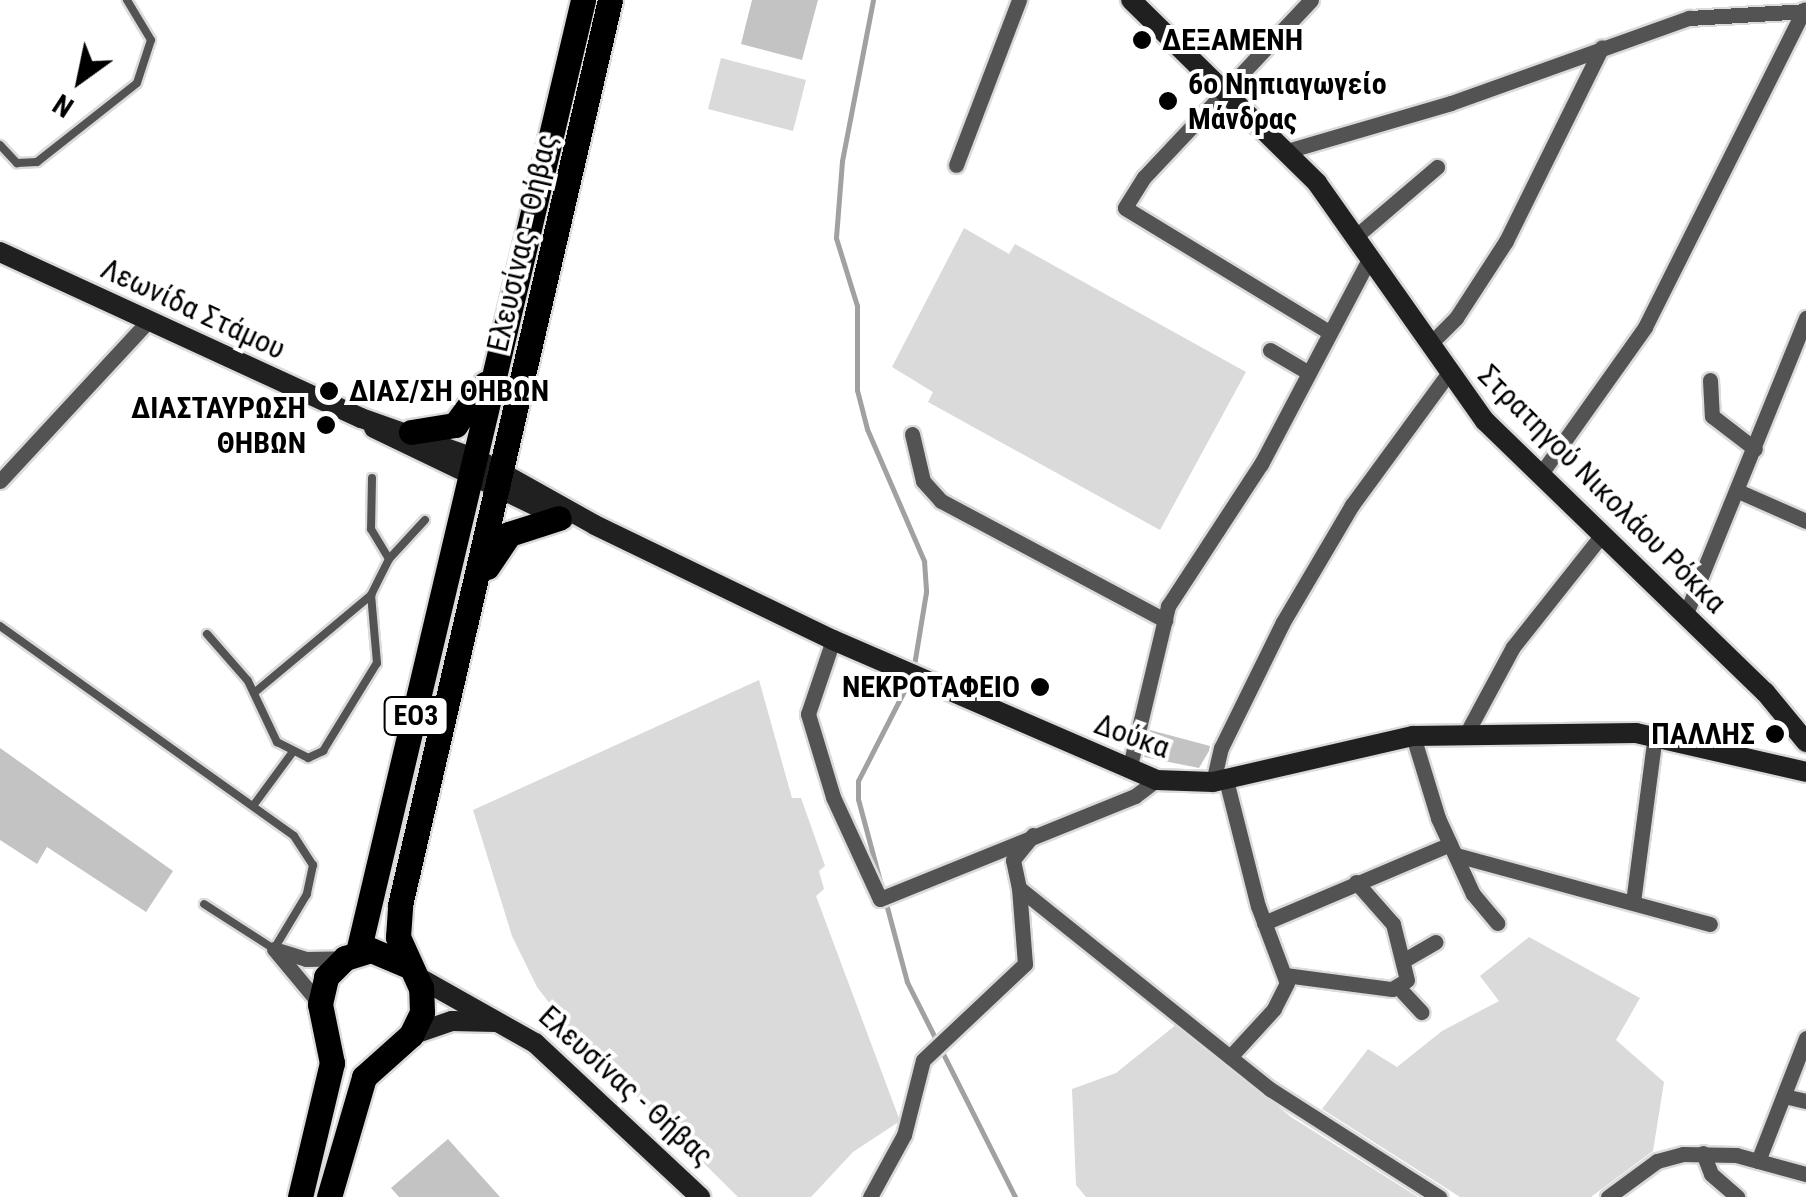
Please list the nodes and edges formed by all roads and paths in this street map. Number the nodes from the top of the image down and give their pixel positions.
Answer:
1 (127, 0) edge
2 (582, 0) edge
3 (610, 0) edge
4 (1019, 0) edge
5 (1131, 0) edge
6 (1312, 0) edge
7 (1805, 10) edge
8 (1602, 47) junction
9 (1226, 90) junction
10 (0, 144) edge
11 (1286, 152) junction
12 (956, 165) dead end
13 (1437, 168) dead end
14 (1355, 237) junction
15 (0, 252) edge
16 (1369, 259) junction
17 (1806, 318) edge
18 (148, 321) junction
19 (1329, 332) junction
20 (504, 343) junction
21 (1430, 346) junction
22 (1270, 350) dead end
23 (1309, 373) junction
24 (1448, 374) junction
25 (1710, 380) dead end
26 (361, 418) junction
27 (412, 432) junction
28 (912, 434) dead end
29 (1756, 449) junction
30 (474, 469) junction
31 (1540, 474) junction
32 (372, 478) dead end
33 (0, 481) edge
34 (500, 482) junction
35 (1738, 491) junction
36 (559, 518) junction
37 (425, 520) dead end
38 (1806, 522) edge
39 (595, 526) junction
40 (1600, 536) junction
41 (389, 558) junction
42 (371, 595) junction
43 (472, 604) junction
44 (1684, 616) junction
45 (1164, 620) junction
46 (0, 626) edge
47 (207, 634) dead end
48 (833, 640) junction
49 (254, 694) junction
50 (1655, 735) junction
51 (1413, 736) junction
52 (1464, 736) junction
53 (1806, 742) edge
54 (292, 753) junction
55 (1129, 770) junction
56 (1806, 772) edge
57 (1219, 779) junction
58 (1156, 780) junction
59 (253, 806) junction
60 (1033, 835) junction
61 (1453, 850) junction
62 (1356, 882) junction
63 (1019, 888) junction
64 (1633, 902) junction
65 (204, 904) dead end
66 (1264, 922) junction
67 (1497, 923) dead end
68 (1710, 924) dead end
69 (1435, 942) dead end
70 (274, 948) junction
71 (351, 955) junction
72 (1406, 959) junction
73 (412, 971) junction
74 (1285, 975) junction
75 (1399, 988) junction
76 (320, 1004) junction
77 (1421, 1012) dead end
78 (508, 1024) junction
79 (329, 1030) junction
80 (410, 1035) junction
81 (1806, 1038) edge
82 (387, 1050) junction
83 (1230, 1057) junction
84 (1784, 1096) junction
85 (1806, 1101) edge
86 (1703, 1153) junction
87 (1758, 1161) junction
88 (1806, 1174) edge
89 (300, 1197) edge
90 (330, 1197) edge
91 (700, 1197) edge
92 (870, 1197) edge
93 (1439, 1197) edge
94 (1608, 1197) edge
95 (1737, 1197) edge

1 - 10 lane
2 - 20 main road, Ελευσίνας - Θήβας / ΕΟ3
3 - 34 main road, Ελευσίνας - Θήβας / ΕΟ3
4 - 12 street
5 - 9 main road, Στρατηγού Νικολάου Ρόκκα
6 - 9 street
7 - 8 street
7 - 31 street
8 - 11 street
8 - 21 street
9 - 11 main road, Στρατηγού Νικολάου Ρόκκα
9 - 19 street
11 - 14 main road, Στρατηγού Νικολάου Ρόκκα
13 - 14 street
14 - 16 main road, Στρατηγού Νικολάου Ρόκκα
15 - 18 main road, Λεωνίδα Στάμου
16 - 19 street
16 - 21 main road, Στρατηγού Νικολάου Ρόκκα
17 - 29 street
18 - 26 main road, Λεωνίδα Στάμου
18 - 33 street
19 - 23 street
20 - 27 main road, ΕΟ3
20 - 30 main road, Ελευσίνας - Θήβας / ΕΟ3
21 - 24 main road, Στρατηγού Νικολάου Ρόκκα
22 - 23 street
23 - 45 street
24 - 31 main road, Στρατηγού Νικολάου Ρόκκα
24 - 57 street
25 - 29 street
26 - 27 main road, Λεωνίδα Στάμου
26 - 30 main road, Λεωνίδα Στάμου
27 - 30 main road, Λεωνίδα Στάμου
28 - 45 street
29 - 35 street
30 - 34 main road, Δούκα
30 - 71 main road, Ελευσίνας - Θήβας / ΕΟ3
31 - 40 main road, Στρατηγού Νικολάου Ρόκκα
32 - 41 lane
34 - 36 main road, Δούκα
34 - 39 main road, Δούκα
34 - 43 main road, Ελευσίνας - Θήβας / ΕΟ3
35 - 38 street
35 - 44 street
36 - 39 main road, Δούκα
36 - 43 main road, ΕΟ3
37 - 41 lane
39 - 48 main road, Δούκα
40 - 44 main road, Στρατηγού Νικολάου Ρόκκα
40 - 52 street
41 - 42 lane
42 - 49 lane
42 - 54 lane
43 - 73 main road, Ελευσίνας - Θήβας / ΕΟ3
44 - 53 main road, Στρατηγού Νικολάου Ρόκκα
45 - 55 street
46 - 59 lane
47 - 49 lane
48 - 55 main road, Δούκα
48 - 60 street
49 - 54 lane
50 - 52 main road, Δούκα
50 - 56 main road, Δούκα
50 - 64 street
51 - 52 main road, Δούκα
51 - 57 main road, Δούκα
51 - 61 street
54 - 59 lane
55 - 58 main road, Δούκα
57 - 58 main road, Δούκα
57 - 66 street
58 - 60 street
59 - 70 lane
60 - 63 street
61 - 62 street
61 - 64 street
61 - 67 street
62 - 66 street
62 - 72 street
63 - 83 street
63 - 92 street
64 - 68 street
65 - 70 lane
66 - 74 street
69 - 72 street
70 - 71 street
70 - 76 street
71 - 73 main road
71 - 76 main road, Ελευσίνας - Θήβας / ΕΟ3
72 - 75 street
73 - 78 main road, Ελευσίνας - Θήβας
73 - 80 main road, Ελευσίνας - Θήβας / ΕΟ3
74 - 75 street
74 - 83 street
75 - 77 street
76 - 79 main road
78 - 80 main road
78 - 91 main road, Ελευσίνας - Θήβας
79 - 82 main road
79 - 89 main road
80 - 82 main road
81 - 84 street
82 - 90 main road
83 - 93 street
84 - 85 street
84 - 87 street
86 - 87 street
86 - 94 street
86 - 95 street
87 - 88 street

